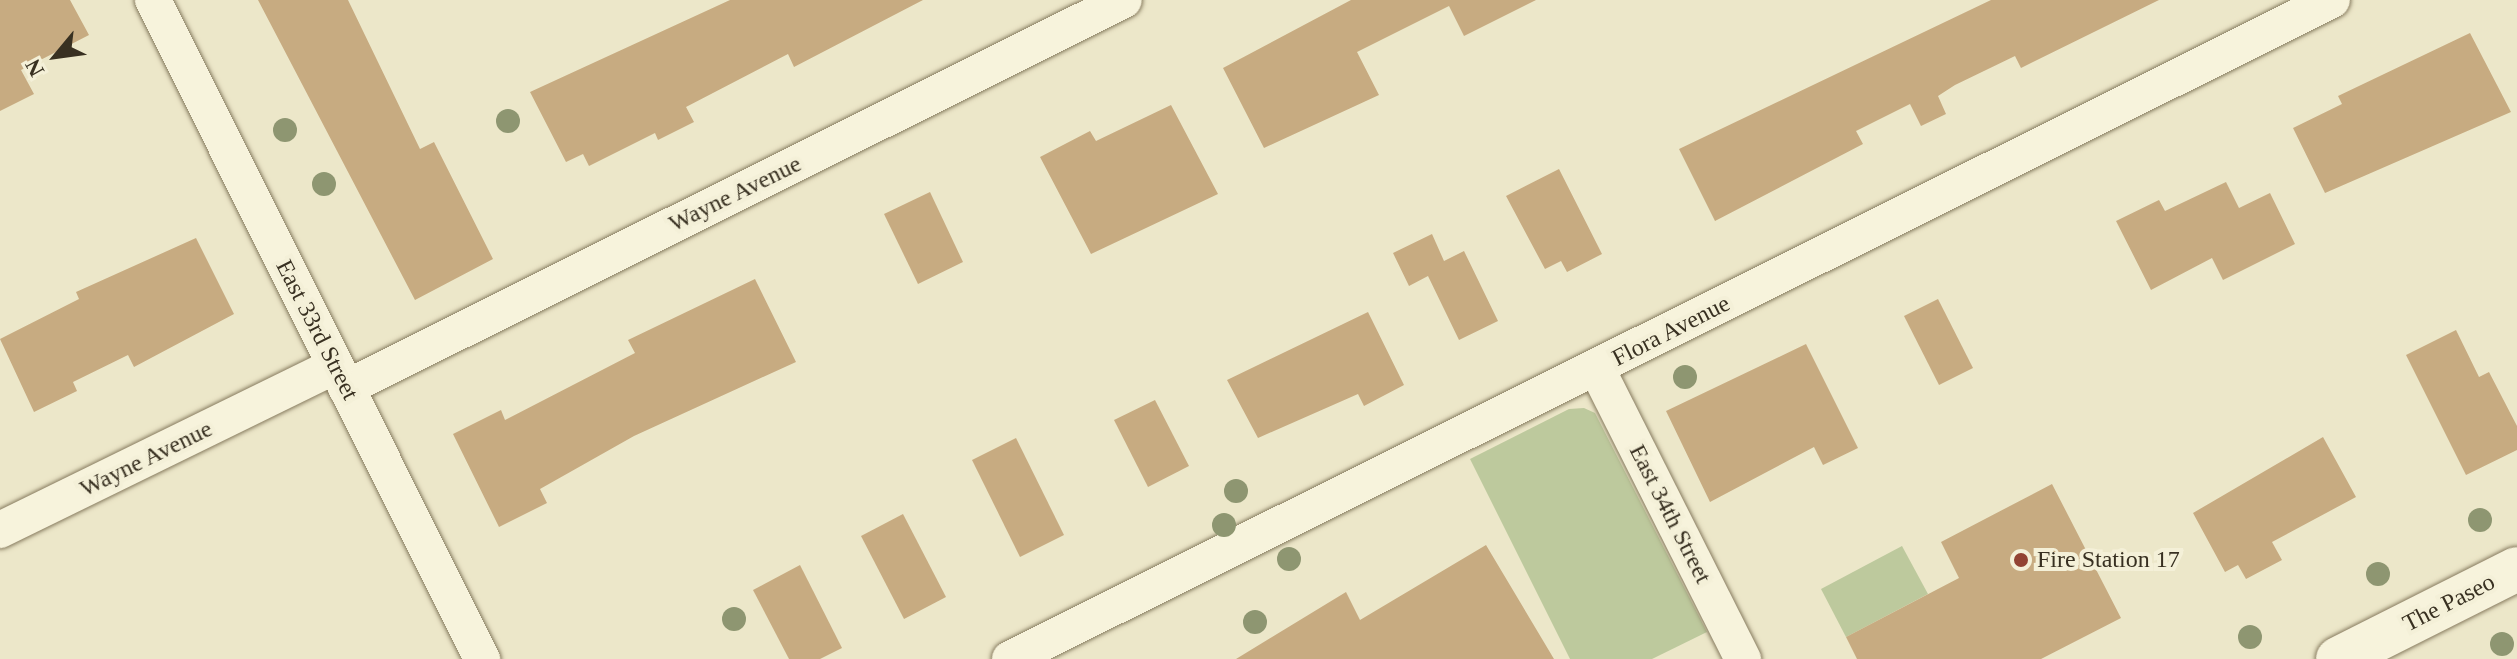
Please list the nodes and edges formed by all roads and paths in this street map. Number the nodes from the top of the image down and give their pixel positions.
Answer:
1 (153, 0) edge
2 (1124, 0) edge
3 (2332, 0) edge
4 (1597, 369) junction
5 (340, 377) junction
6 (0, 530) edge
7 (2517, 569) edge
8 (482, 659) edge
9 (1010, 659) edge
10 (1743, 659) edge
11 (2338, 659) edge

1 - 5 street, East 33rd Street
2 - 5 street, Wayne Avenue
3 - 4 street, Flora Avenue
4 - 9 street, Flora Avenue
4 - 10 street, East 34th Street
5 - 6 street, Wayne Avenue
5 - 8 street, East 33rd Street
7 - 11 main road, The Paseo

